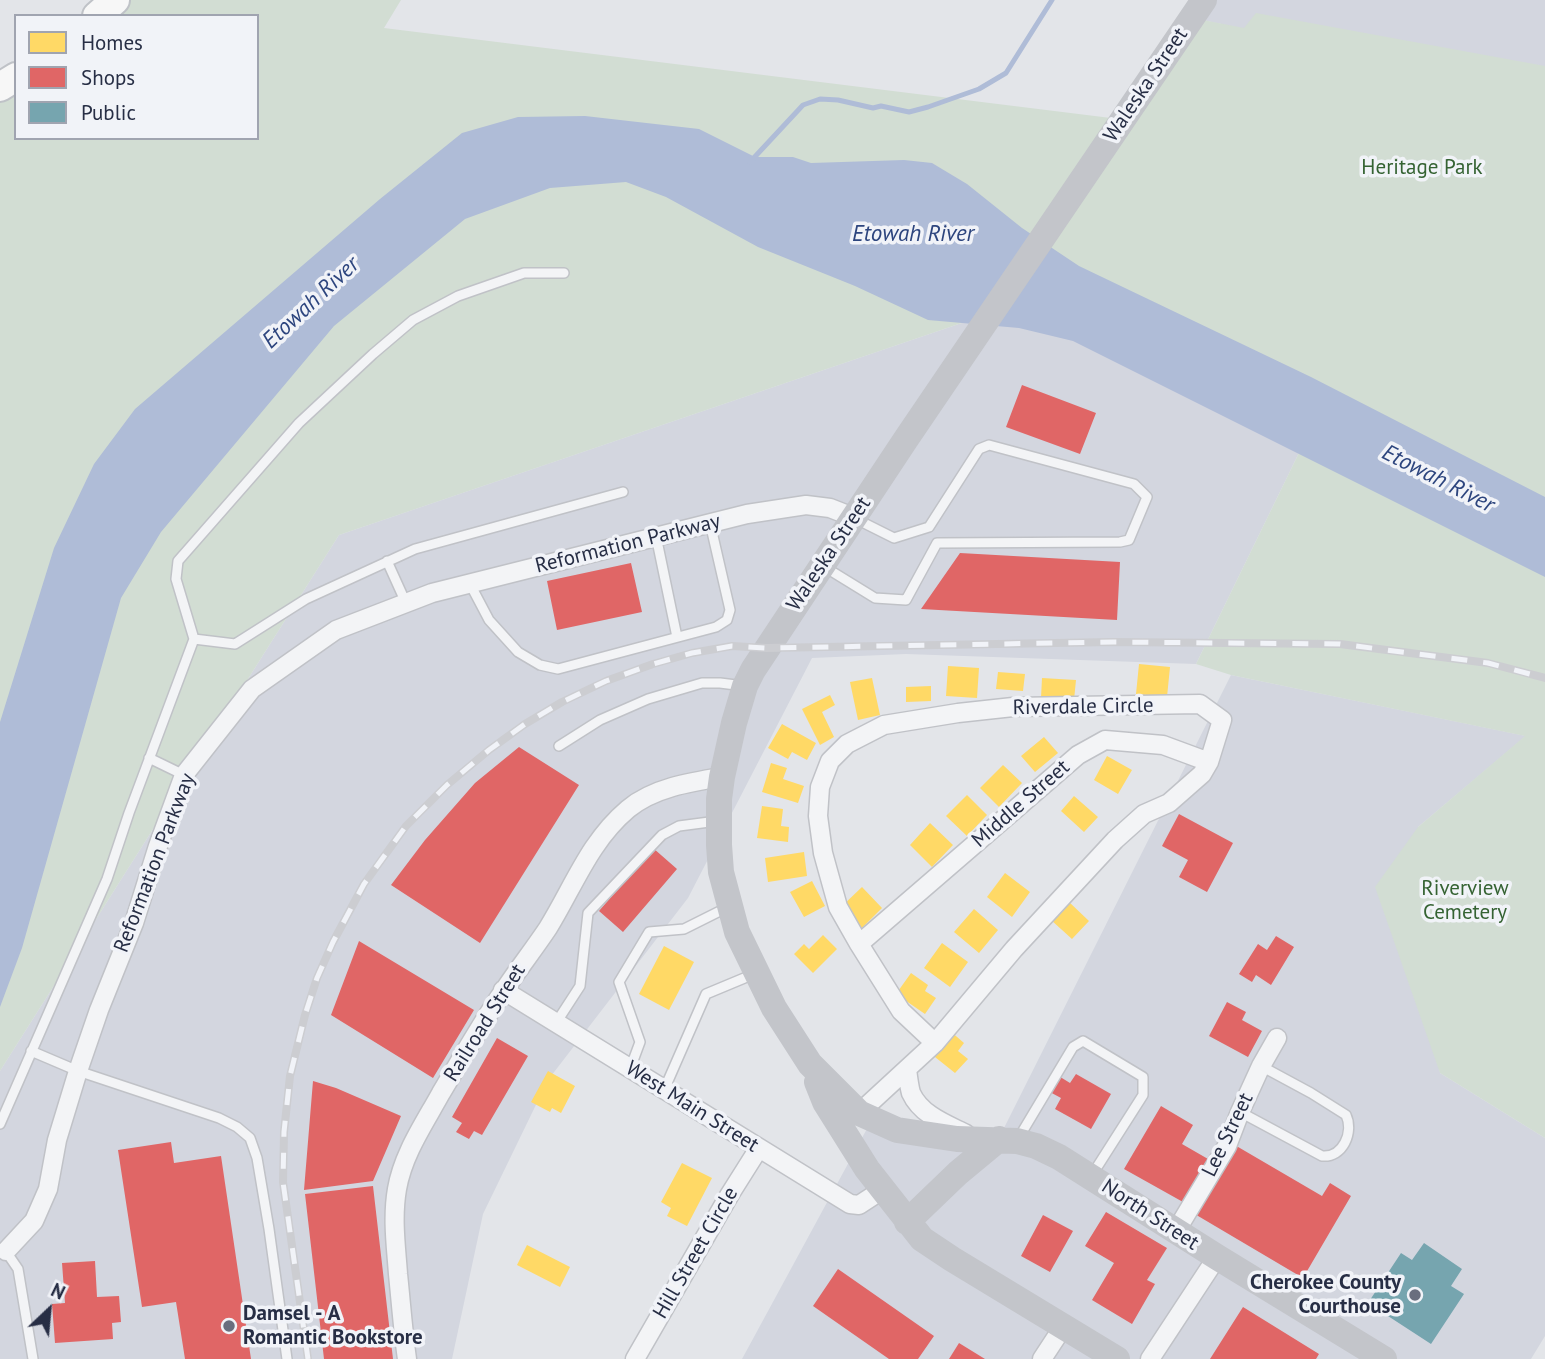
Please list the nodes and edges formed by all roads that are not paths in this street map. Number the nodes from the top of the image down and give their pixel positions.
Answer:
1 (115, 0) edge
2 (1204, 0) edge
3 (99, 14) edge
4 (564, 273) dead end
5 (623, 492) dead end
6 (853, 517) junction
7 (710, 523) junction
8 (929, 527) junction
9 (656, 537) junction
10 (937, 543) junction
11 (387, 561) junction
12 (821, 565) junction
13 (470, 584) junction
14 (406, 603) junction
15 (677, 637) junction
16 (194, 639) junction
17 (746, 686) junction
18 (559, 746) dead end
19 (149, 758) junction
20 (1209, 762) junction
21 (184, 775) junction
22 (722, 777) junction
23 (718, 821) junction
24 (730, 906) junction
25 (859, 944) junction
26 (756, 973) junction
27 (503, 990) junction
28 (556, 1023) junction
29 (1277, 1038) dead end
30 (935, 1043) junction
31 (31, 1051) junction
32 (810, 1064) junction
33 (1261, 1066) junction
34 (630, 1069) junction
35 (907, 1069) junction
36 (78, 1070) junction
37 (664, 1090) junction
38 (1240, 1112) junction
39 (859, 1114) junction
40 (0, 1125) edge
41 (897, 1130) joint
42 (998, 1140) junction
43 (759, 1148) junction
44 (1091, 1177) junction
45 (882, 1190) junction
46 (907, 1222) junction
47 (1176, 1231) junction
48 (2, 1254) edge
49 (1217, 1257) junction
50 (1063, 1327) junction
51 (1368, 1355) edge
52 (33, 1359) edge
53 (287, 1359) edge
54 (407, 1359) edge
55 (635, 1359) edge
56 (1042, 1359) edge
57 (1117, 1359) edge
58 (1150, 1359) edge

1 - 3 main road
2 - 6 main road, Waleska Street
4 - 16 lane
5 - 11 lane
6 - 7 street, Reformation Parkway
6 - 8 lane
6 - 12 main road, Waleska Street
7 - 9 street, Reformation Parkway
7 - 15 lane
8 - 10 lane
8 - 10 lane
9 - 13 street, Reformation Parkway
9 - 15 lane
10 - 12 lane
11 - 14 lane
11 - 16 lane
12 - 17 main road, Waleska Street
13 - 14 street, Reformation Parkway
13 - 15 lane
14 - 21 street, Reformation Parkway
16 - 19 lane
17 - 18 lane
17 - 22 main road, Waleska Street
19 - 21 lane
19 - 31 lane
20 - 25 street, Middle Street
20 - 25 street, Riverdale Circle
20 - 30 street, Riverdale Circle
21 - 36 street, Reformation Parkway
22 - 23 main road, Waleska Street
22 - 27 street, Railroad Street
23 - 24 main road, Waleska Street
23 - 28 lane
24 - 26 main road, Waleska Street
24 - 34 lane
25 - 30 street, Riverdale Circle
26 - 32 main road, Waleska Street
26 - 37 lane
27 - 28 street, West Main Street
27 - 54 street, Railroad Street
28 - 34 street, West Main Street
29 - 33 street, Lee Street
30 - 35 street
31 - 36 lane
31 - 40 lane
32 - 39 main road, Waleska Street
32 - 45 main road
33 - 38 street, Lee Street
33 - 38 lane
34 - 37 street, West Main Street
35 - 39 street
35 - 42 street
36 - 48 street, Reformation Parkway
36 - 53 lane
37 - 43 street, West Main Street
38 - 47 street, Lee Street
39 - 41 main road, Waleska Street
41 - 42 main road, North Street
42 - 44 main road, North Street
42 - 44 lane
42 - 46 main road
43 - 45 street, West Main Street
43 - 55 street, Hill Street Circle
44 - 47 main road, North Street
45 - 46 main road
46 - 50 main road
47 - 49 main road, North Street
48 - 52 lane
49 - 51 main road, North Street
49 - 58 street
50 - 56 street
50 - 57 main road

